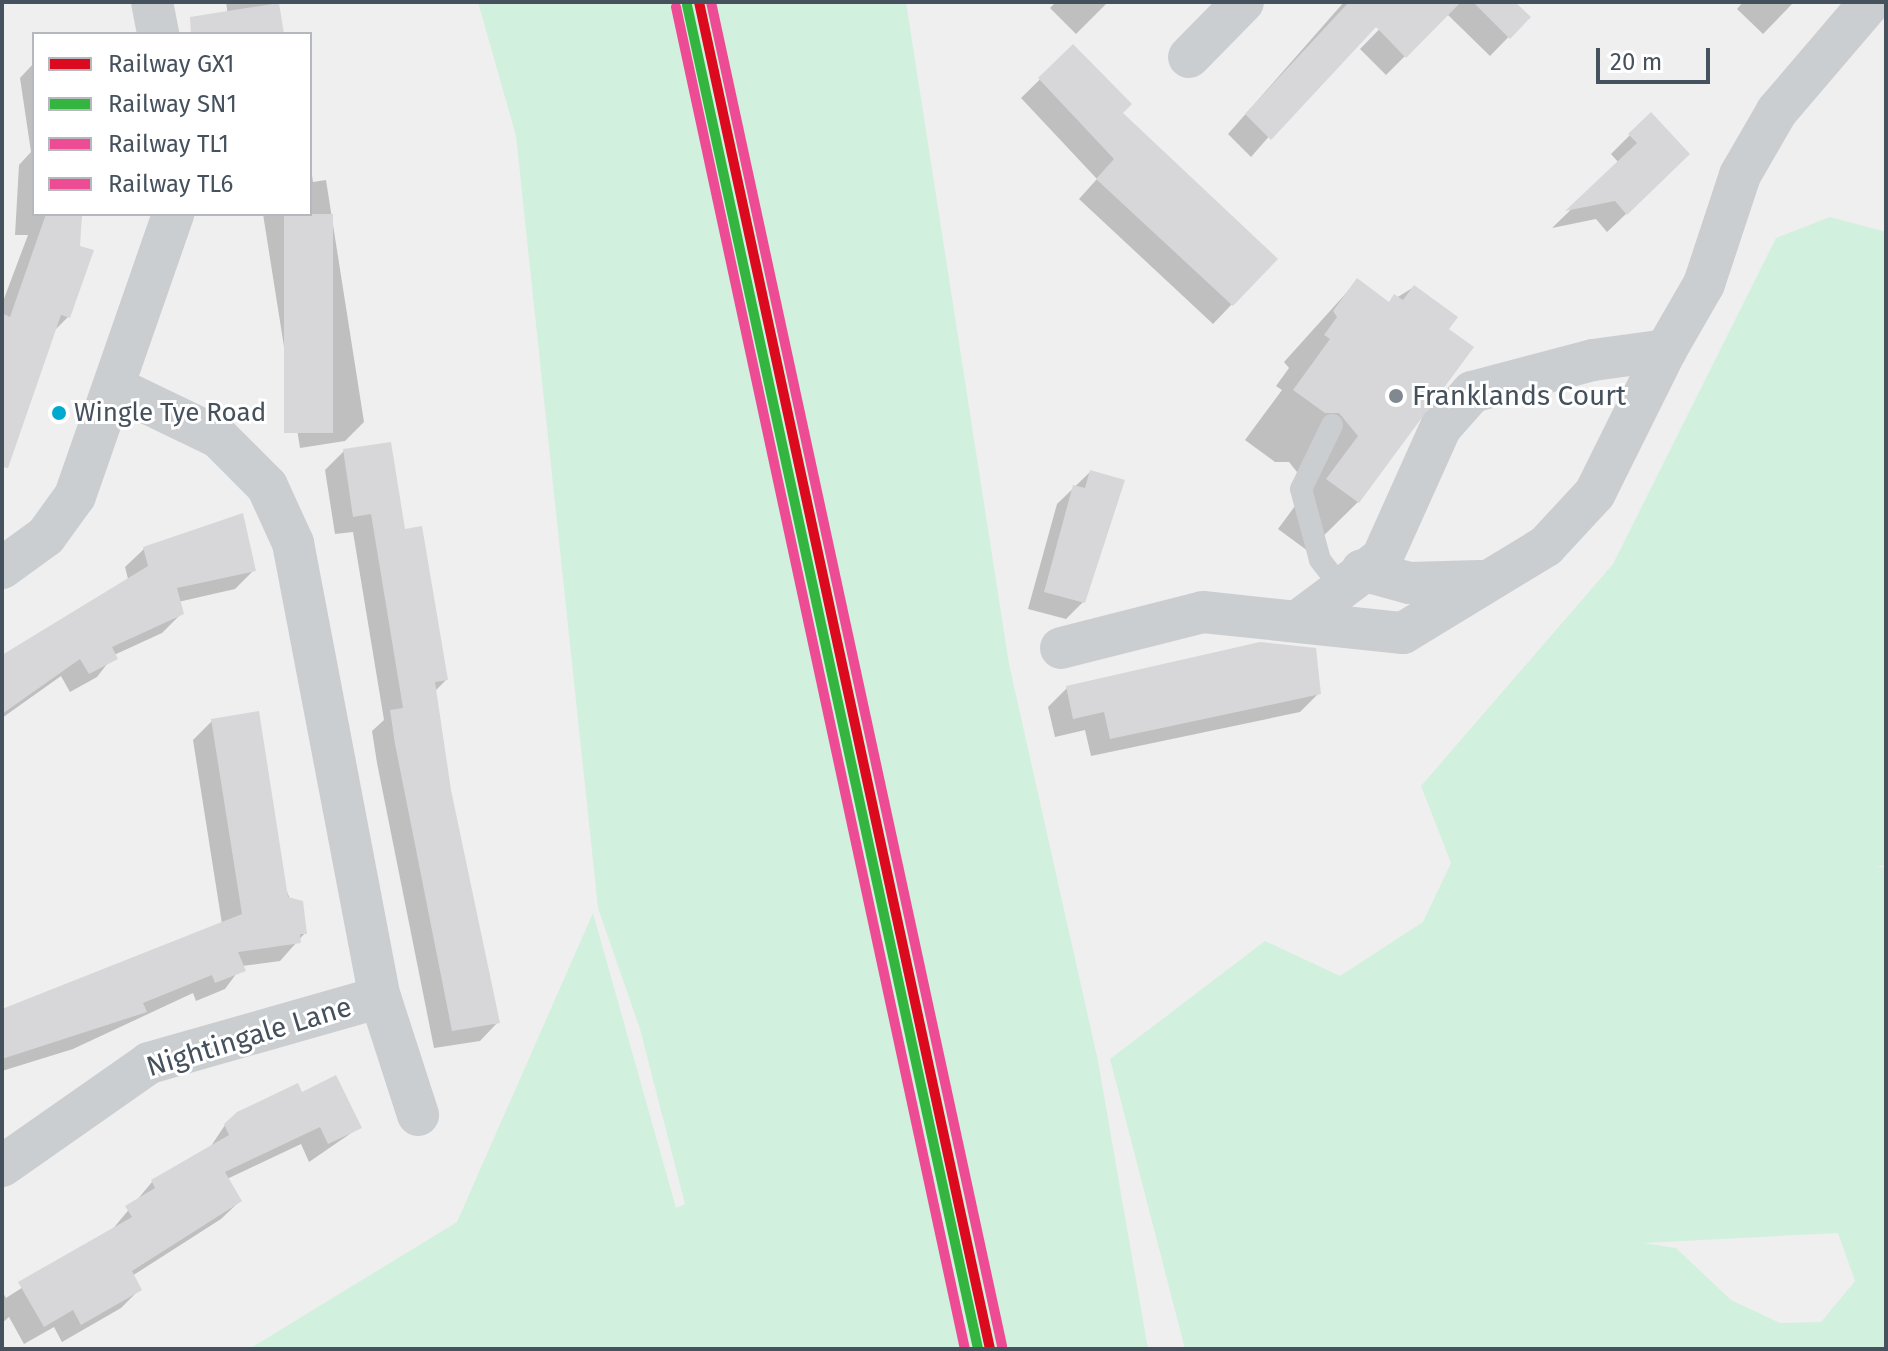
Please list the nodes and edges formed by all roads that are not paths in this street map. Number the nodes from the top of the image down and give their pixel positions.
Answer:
1 (152, 2) edge
2 (1243, 2) edge
3 (1870, 2) edge
4 (158, 32) edge
5 (1189, 57) dead end
6 (172, 216) edge
7 (1666, 350) junction
8 (116, 388) junction
9 (1332, 425) dead end
10 (2, 568) edge
11 (1351, 578) junction
12 (1479, 581) junction
13 (1302, 618) junction
14 (1061, 648) dead end
15 (380, 997) junction
16 (418, 1115) dead end
17 (2, 1166) edge

1 - 4 street
2 - 5 street
3 - 7 street
6 - 8 street
7 - 11 street
7 - 12 street
8 - 10 street
8 - 15 street
9 - 11 lane
11 - 12 street
11 - 13 street
12 - 13 street
13 - 14 street
15 - 16 street
15 - 17 street, Nightingale Lane

